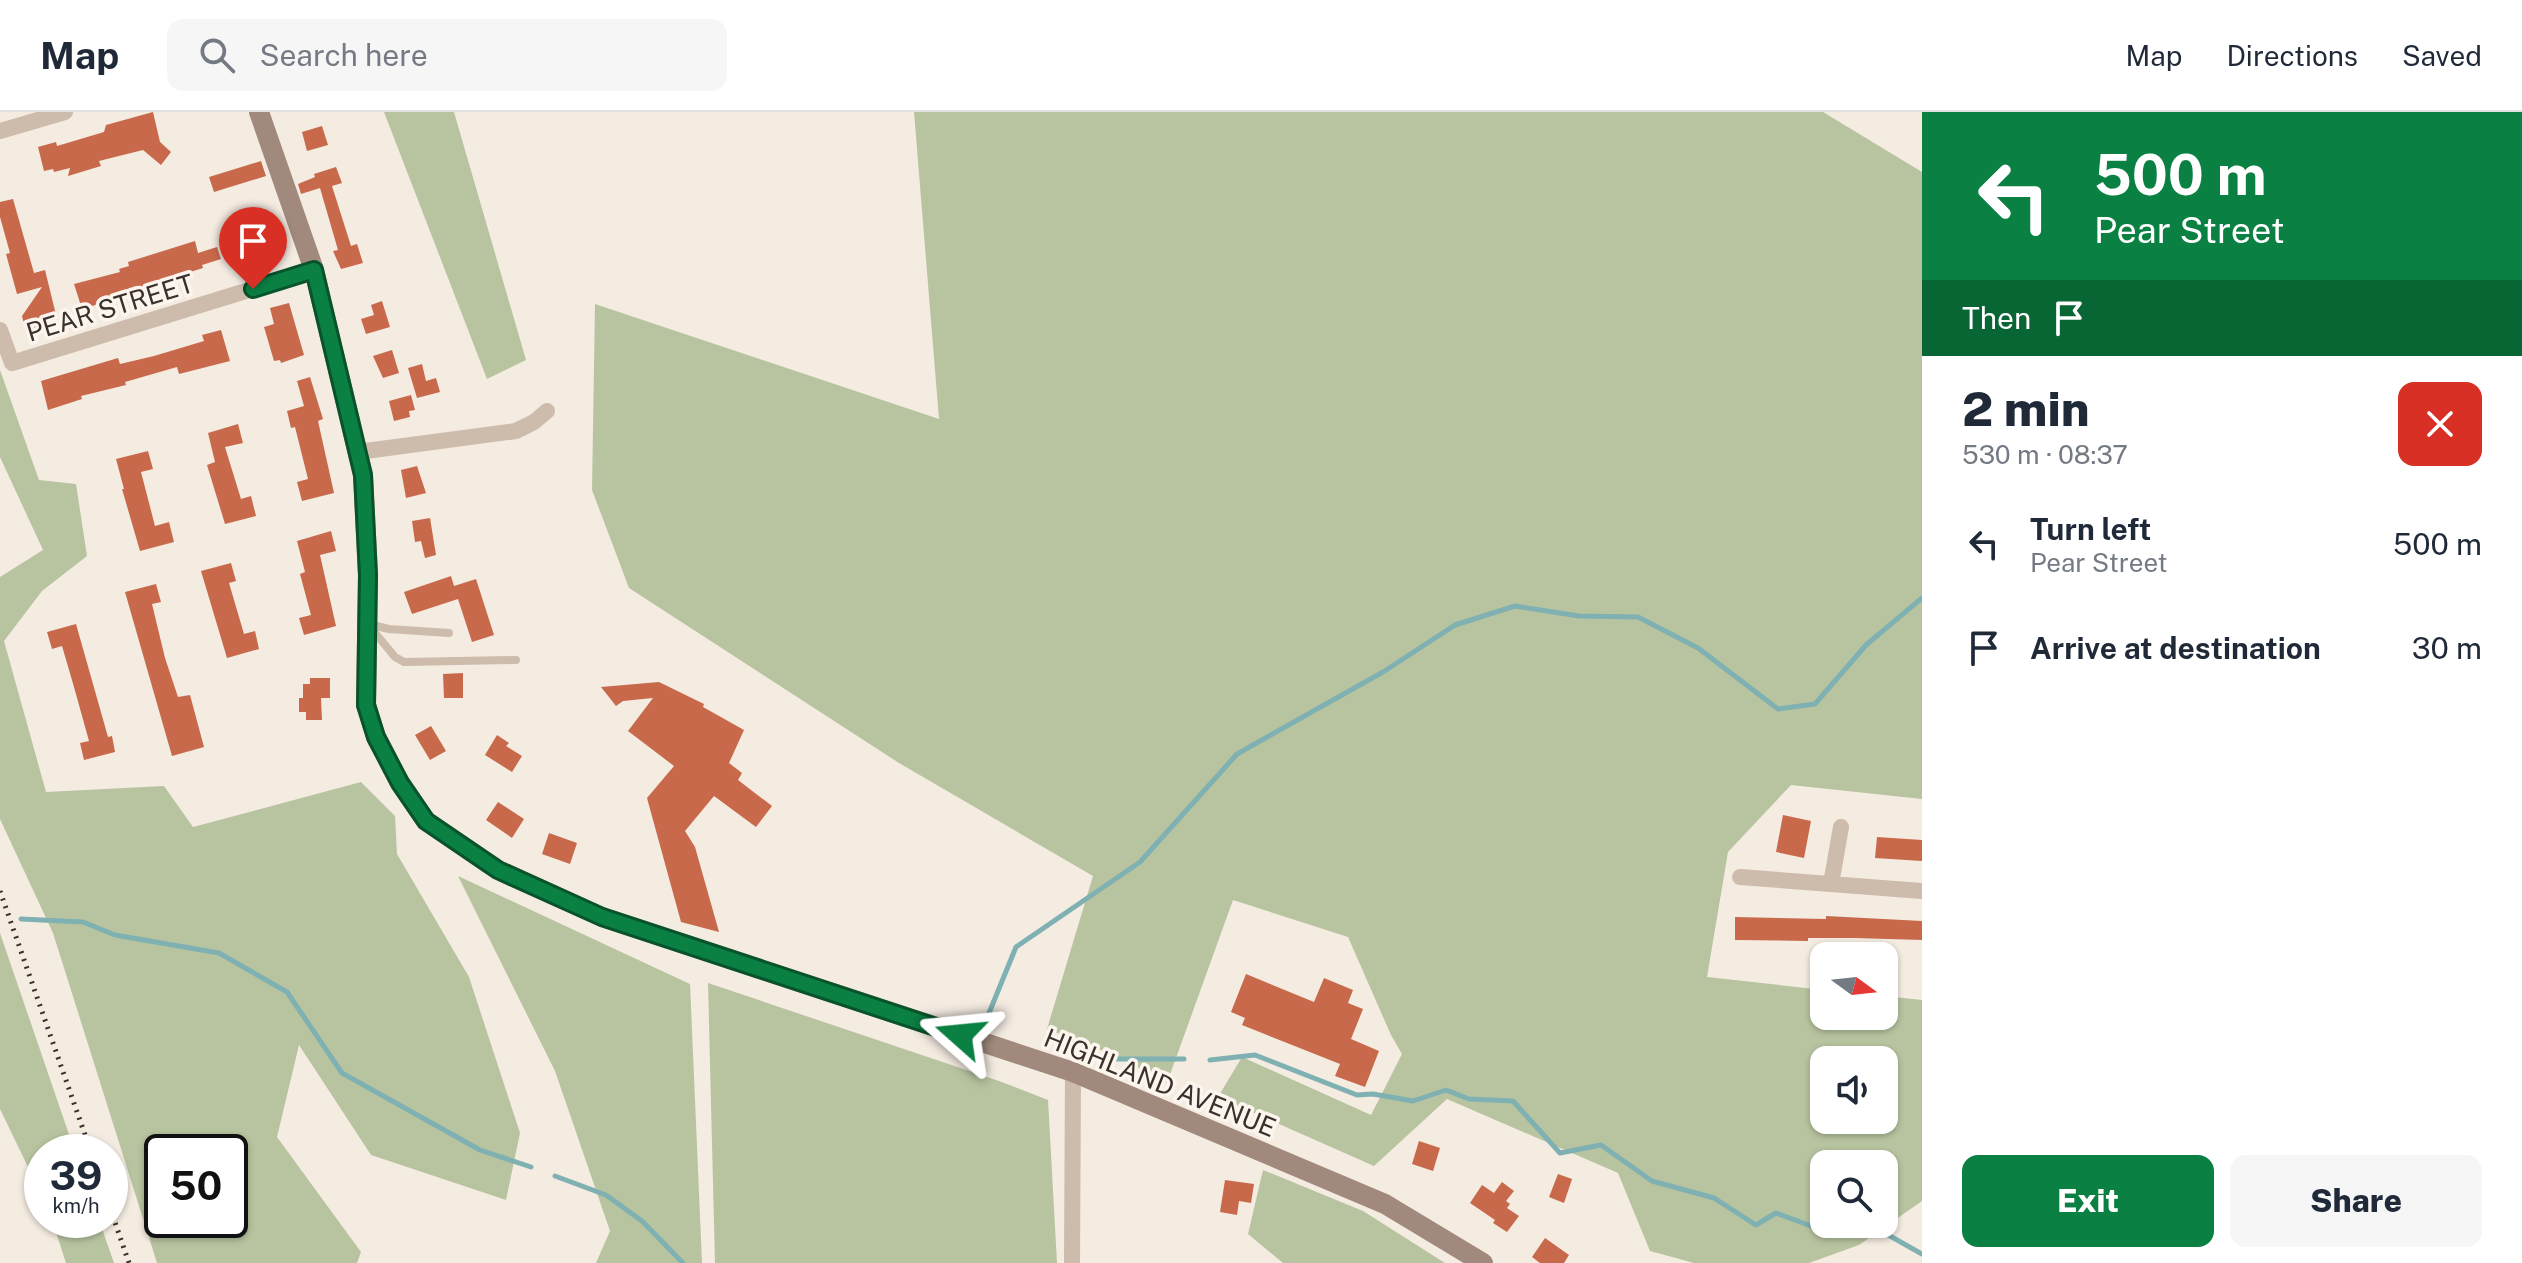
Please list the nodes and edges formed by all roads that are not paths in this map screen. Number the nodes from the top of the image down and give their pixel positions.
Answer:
1 (65, 112) edge
2 (259, 112) edge
3 (0, 131) edge
4 (314, 270) junction
5 (0, 330) edge
6 (547, 411) dead end
7 (358, 452) junction
8 (368, 624) junction
9 (449, 633) dead end
10 (516, 660) dead end
11 (1841, 827) dead end
12 (1740, 877) dead end
13 (1831, 884) junction
14 (1922, 891) edge
15 (1073, 1072) junction
16 (1072, 1263) edge
17 (1483, 1263) edge

1 - 3 street
2 - 4 main road, HIGHLAND AVENUE
4 - 5 street, PEAR STREET
4 - 7 main road, HIGHLAND AVENUE
6 - 7 street
7 - 8 main road, HIGHLAND AVENUE
8 - 9 lane
8 - 10 lane
8 - 15 main road, HIGHLAND AVENUE
11 - 13 street
12 - 13 street
13 - 14 street
15 - 16 street
15 - 17 main road, HIGHLAND AVENUE

